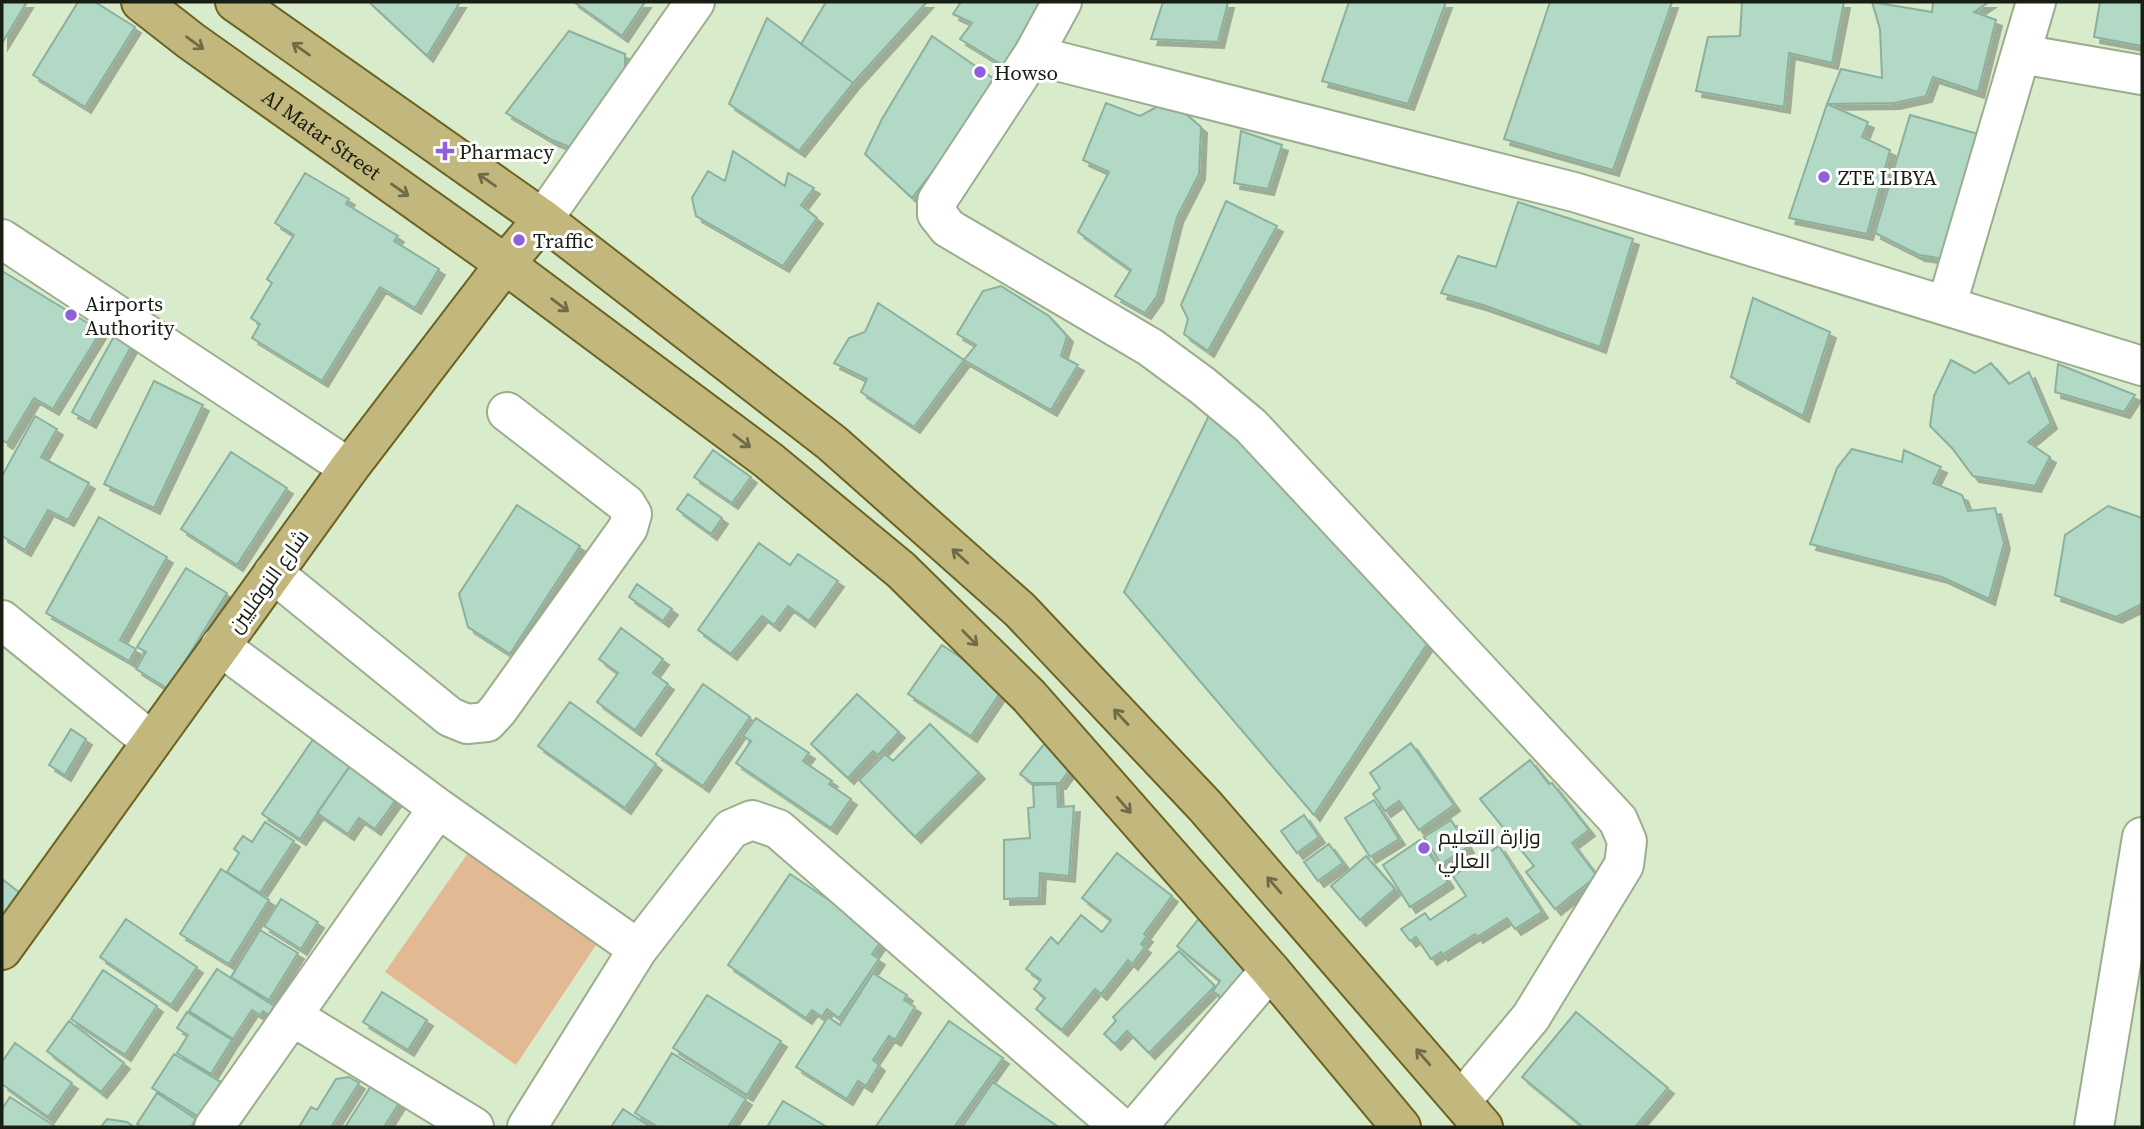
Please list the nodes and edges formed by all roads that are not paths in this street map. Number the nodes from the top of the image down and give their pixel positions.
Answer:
1 (141, 2) edge
2 (695, 2) edge
3 (1062, 2) edge
4 (2036, 2) edge
5 (246, 5) edge
6 (2021, 54) junction
7 (1033, 55) junction
8 (2142, 75) edge
9 (543, 219) junction
10 (2, 239) edge
11 (505, 264) junction
12 (1947, 304) junction
13 (2142, 366) edge
14 (506, 412) dead end
15 (349, 468) junction
16 (273, 573) junction
17 (2, 620) edge
18 (220, 646) junction
19 (151, 741) junction
20 (438, 808) junction
21 (2142, 837) edge
22 (638, 949) junction
23 (2, 950) edge
24 (1270, 970) junction
25 (292, 1016) junction
26 (1471, 1113) edge
27 (214, 1127) edge
28 (474, 1127) edge
29 (527, 1127) edge
30 (1120, 1127) edge
31 (1137, 1127) edge
32 (1401, 1127) edge
33 (1511, 1127) edge
34 (2094, 1127) edge

1 -> 11 main road, Al Matar Street
2 - 9 street
3 - 7 street
4 - 6 street
9 -> 5 main road
6 - 8 street
6 - 12 street
7 - 12 street
7 - 26 street
9 - 11 main road, شارع النوفليين
26 -> 9 main road
10 - 15 street
11 - 15 main road, شارع النوفليين
11 -> 24 main road, Al Matar Street
12 - 13 street
14 - 16 street
15 - 16 main road, شارع النوفليين
16 - 18 main road, شارع النوفليين
17 - 19 street
18 - 19 main road, شارع النوفليين
18 - 20 street
19 - 23 main road, شارع النوفليين
20 - 22 street
20 - 25 street
21 - 34 street
22 - 29 street
22 - 30 street
24 - 31 street
24 - 32 main road, Al Matar Street
25 - 27 street
25 - 28 street
26 - 33 main road

